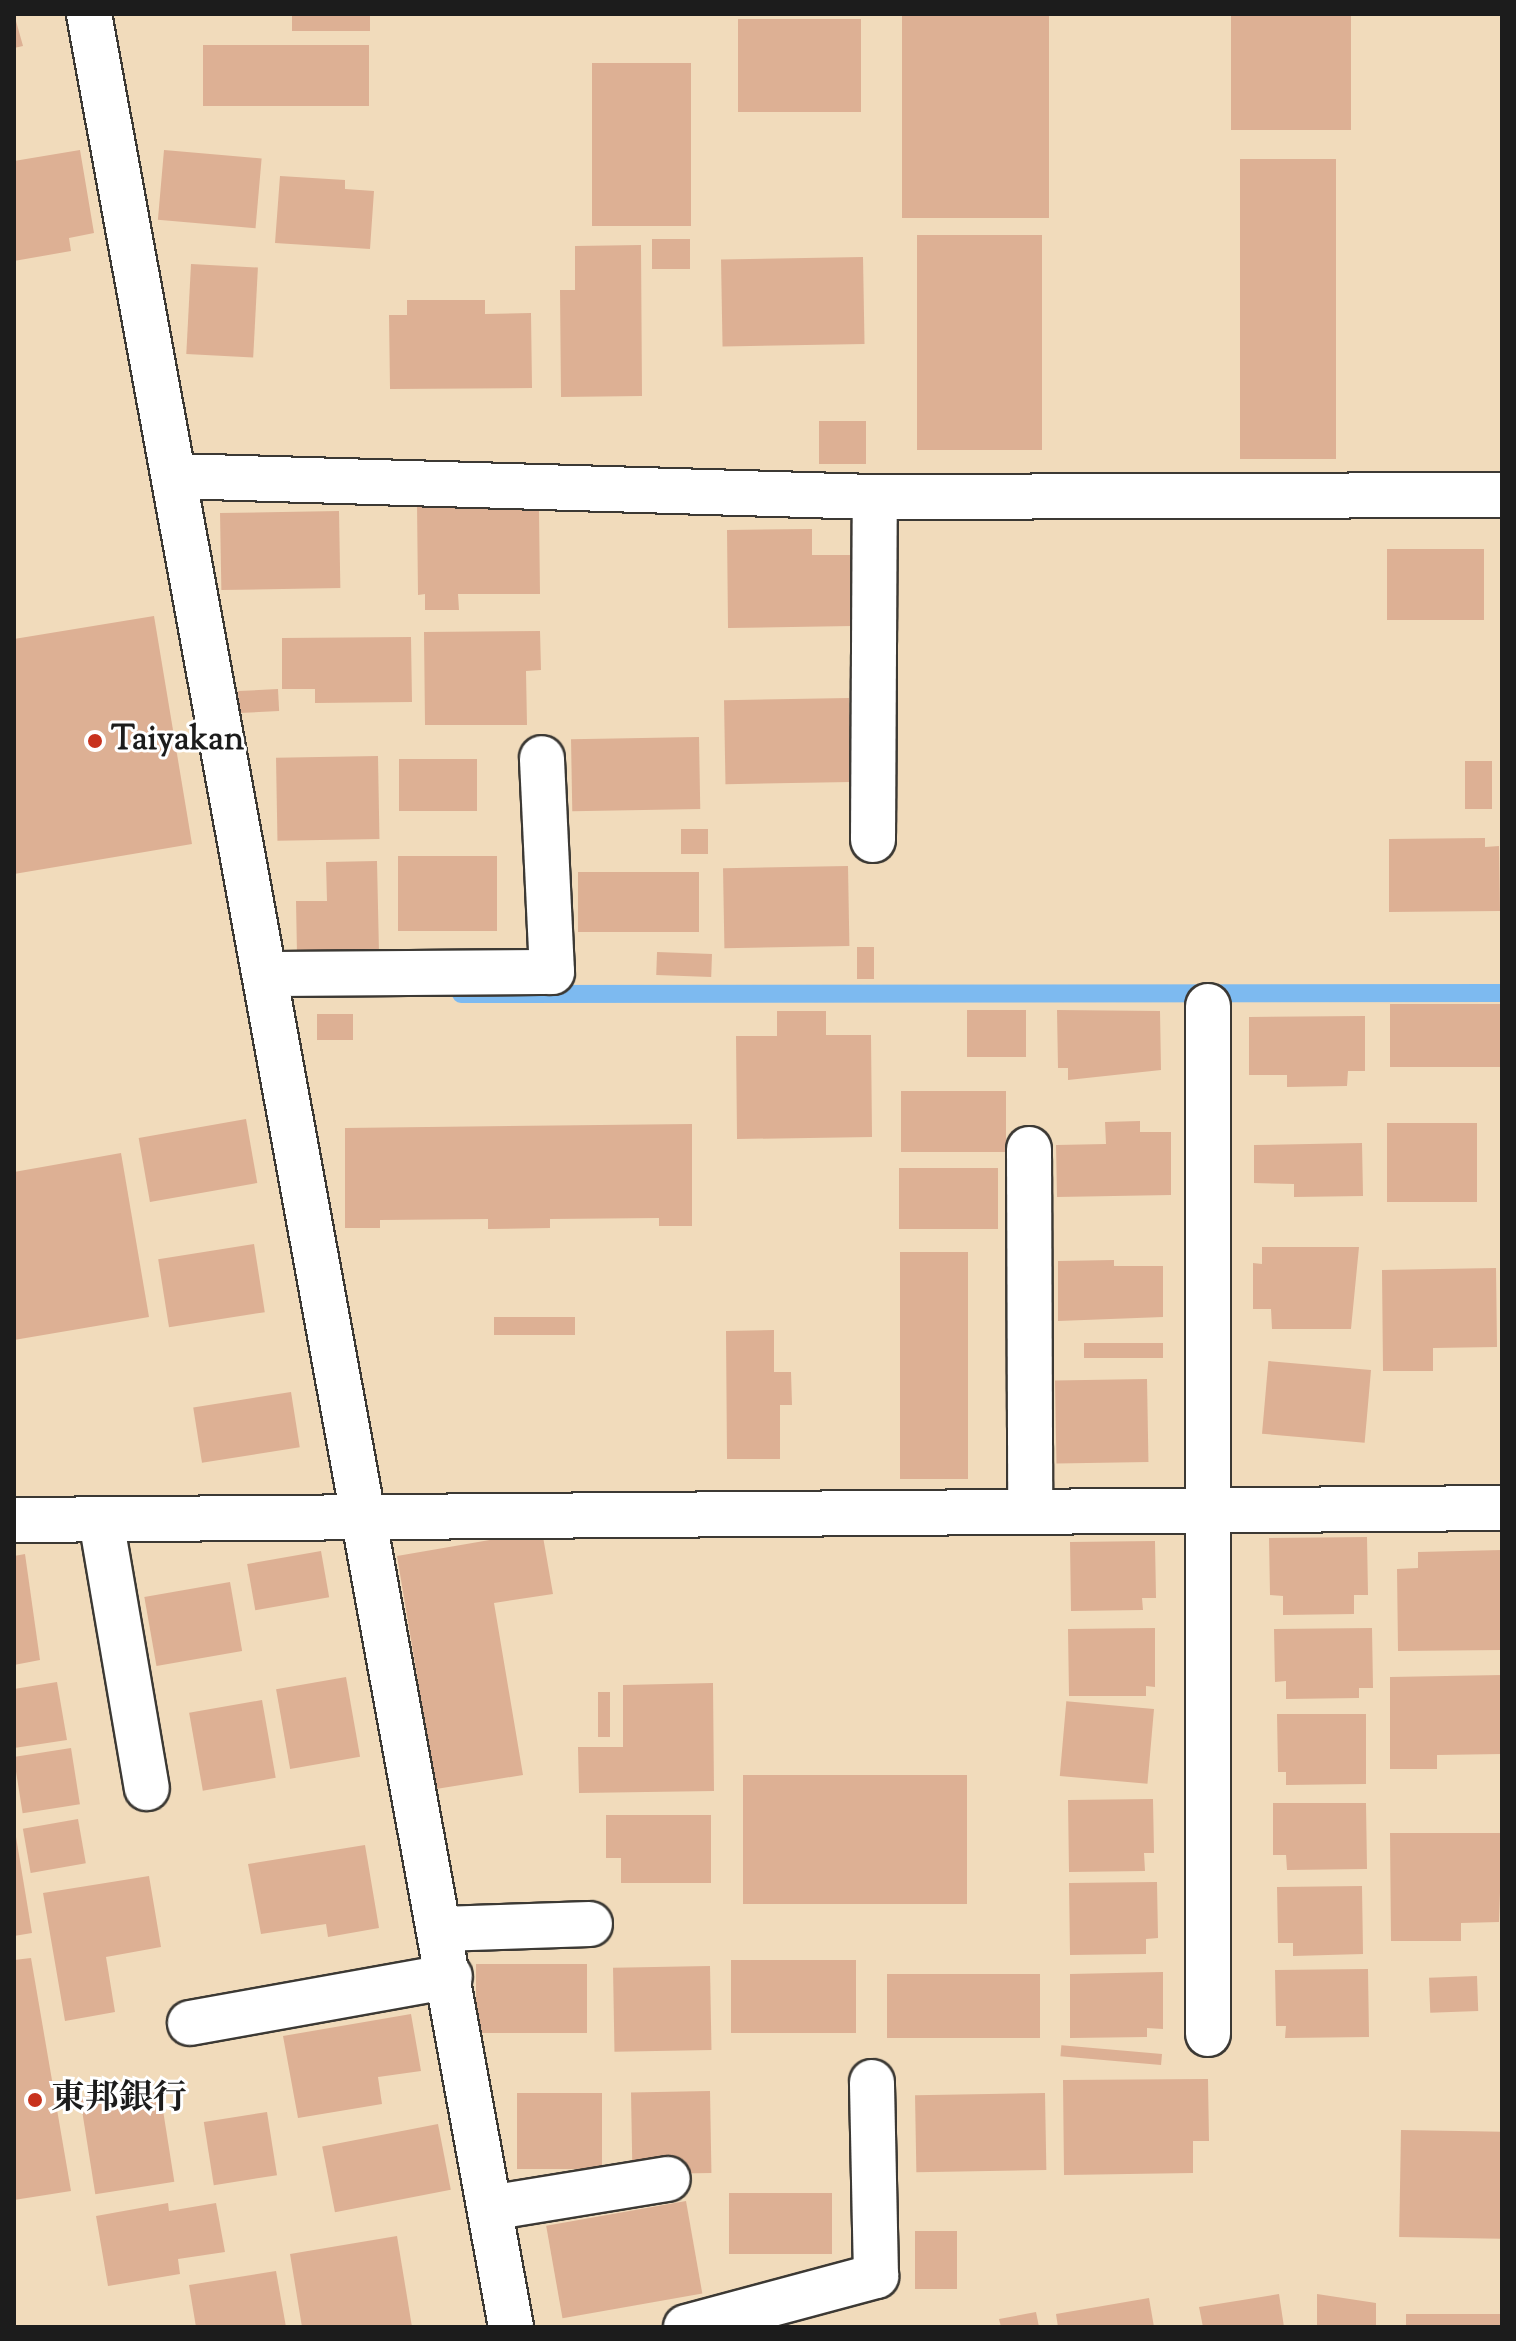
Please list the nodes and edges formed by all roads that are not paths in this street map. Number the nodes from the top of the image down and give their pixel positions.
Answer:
1 (89, 14) edge
2 (174, 476) junction
3 (1502, 495) edge
4 (875, 497) junction
5 (542, 758) dead end
6 (873, 840) dead end
7 (265, 974) junction
8 (1208, 1006) dead end
9 (1029, 1149) dead end
10 (1502, 1508) edge
11 (1208, 1511) junction
12 (1030, 1512) junction
13 (364, 1518) junction
14 (14, 1520) edge
15 (101, 1520) junction
16 (147, 1788) dead end
17 (590, 1924) dead end
18 (441, 1929) junction
19 (450, 1976) junction
20 (190, 2023) dead end
21 (1208, 2034) dead end
22 (872, 2082) dead end
23 (668, 2179) dead end
24 (490, 2208) junction
25 (511, 2327) edge
26 (686, 2327) edge

1 - 2 street
2 - 4 street
2 - 7 street
3 - 4 street
4 - 6 street
5 - 7 street
7 - 13 street
8 - 11 street
9 - 12 street
10 - 11 street
11 - 12 street
11 - 21 street
12 - 13 street
13 - 15 street
13 - 18 street
14 - 15 street
15 - 16 street
17 - 18 street
18 - 19 street
19 - 20 street
19 - 24 street
22 - 26 street
23 - 24 street
24 - 25 street

